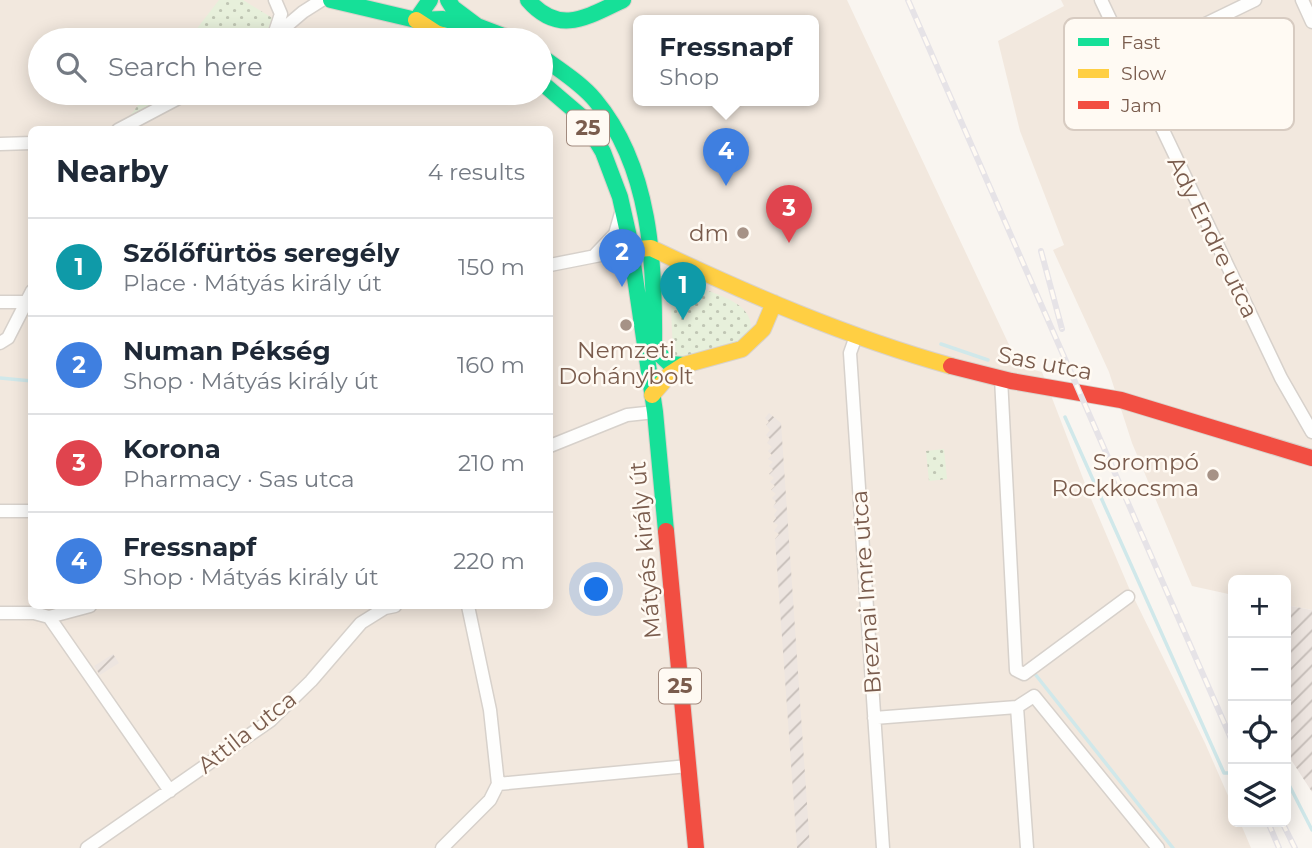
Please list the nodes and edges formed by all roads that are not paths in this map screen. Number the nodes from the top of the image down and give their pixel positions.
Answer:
1 (275, 0) edge
2 (371, 0) edge
3 (416, 0) edge
4 (430, 0) edge
5 (448, 0) edge
6 (528, 0) edge
7 (623, 0) edge
8 (1101, 0) edge
9 (1255, 0) edge
10 (1302, 0) edge
11 (330, 1) edge
12 (1109, 18) edge
13 (1218, 18) edge
14 (416, 20) junction
15 (1312, 22) edge
16 (477, 26) junction
17 (276, 28) edge
18 (284, 28) edge
19 (428, 28) edge
20 (482, 28) edge
21 (553, 65) edge
22 (553, 92) edge
23 (165, 105) edge
24 (126, 126) edge
25 (1162, 130) edge
26 (28, 143) edge
27 (0, 144) edge
28 (623, 206) junction
29 (651, 248) junction
30 (631, 249) junction
31 (594, 256) junction
32 (553, 264) edge
33 (28, 297) edge
34 (28, 299) edge
35 (0, 302) edge
36 (774, 303) junction
37 (856, 336) junction
38 (0, 343) edge
39 (654, 349) junction
40 (684, 365) junction
41 (650, 373) junction
42 (1001, 378) junction
43 (653, 403) junction
44 (1312, 433) edge
45 (553, 445) edge
46 (1308, 457) edge
47 (0, 511) edge
48 (28, 511) edge
49 (1128, 597) dead end
50 (80, 609) edge
51 (383, 609) edge
52 (469, 609) edge
53 (0, 613) edge
54 (49, 618) junction
55 (1017, 707) junction
56 (874, 718) junction
57 (688, 766) junction
58 (498, 784) junction
59 (170, 790) junction
60 (87, 848) edge
61 (442, 848) edge
62 (696, 848) edge
63 (883, 848) edge
64 (1027, 848) edge
65 (1158, 848) edge

1 - 17 street
2 - 11 main road
3 - 14 main road
4 - 14 main road
5 - 16 main road
6 - 7 main road
8 - 12 street, Ady Endre utca
9 - 13 street
10 - 15 street
11 - 14 main road
11 - 18 street
14 - 16 main road
14 - 19 main road
16 - 20 main road
21 - 29 main road, Mátyás király út / 25
22 - 28 main road, Mátyás király út / 25
23 - 24 street
25 - 44 street, Ady Endre utca
26 - 27 street
28 - 30 main road, Mátyás király út / 25
28 - 31 street
29 - 30 main road, Sas utca
29 - 36 main road, Sas utca
29 - 39 main road, Mátyás király út / 25
30 - 31 street
30 - 41 main road, Mátyás király út / 25
31 - 32 street
33 - 35 street
34 - 38 street
36 - 37 main road, Sas utca
36 - 40 main road
37 - 42 main road, Sas utca
37 - 56 street, Breznai Imre utca
39 - 40 main road
39 - 41 main road, Mátyás király út / 25
40 - 43 main road
41 - 43 main road, Mátyás király út / 25
42 - 46 main road, Sas utca
42 - 49 street
43 - 45 street
43 - 57 main road, Mátyás király út / 25
44 - 46 street, Ady Endre utca
47 - 48 street
50 - 54 street
51 - 59 street, Attila utca
52 - 58 street
53 - 54 street
54 - 59 street
55 - 56 street
55 - 64 street
55 - 65 street
56 - 63 street, Breznai Imre utca
57 - 58 street
57 - 62 main road, Mátyás király út / 25
58 - 61 street
59 - 60 street, Attila utca

